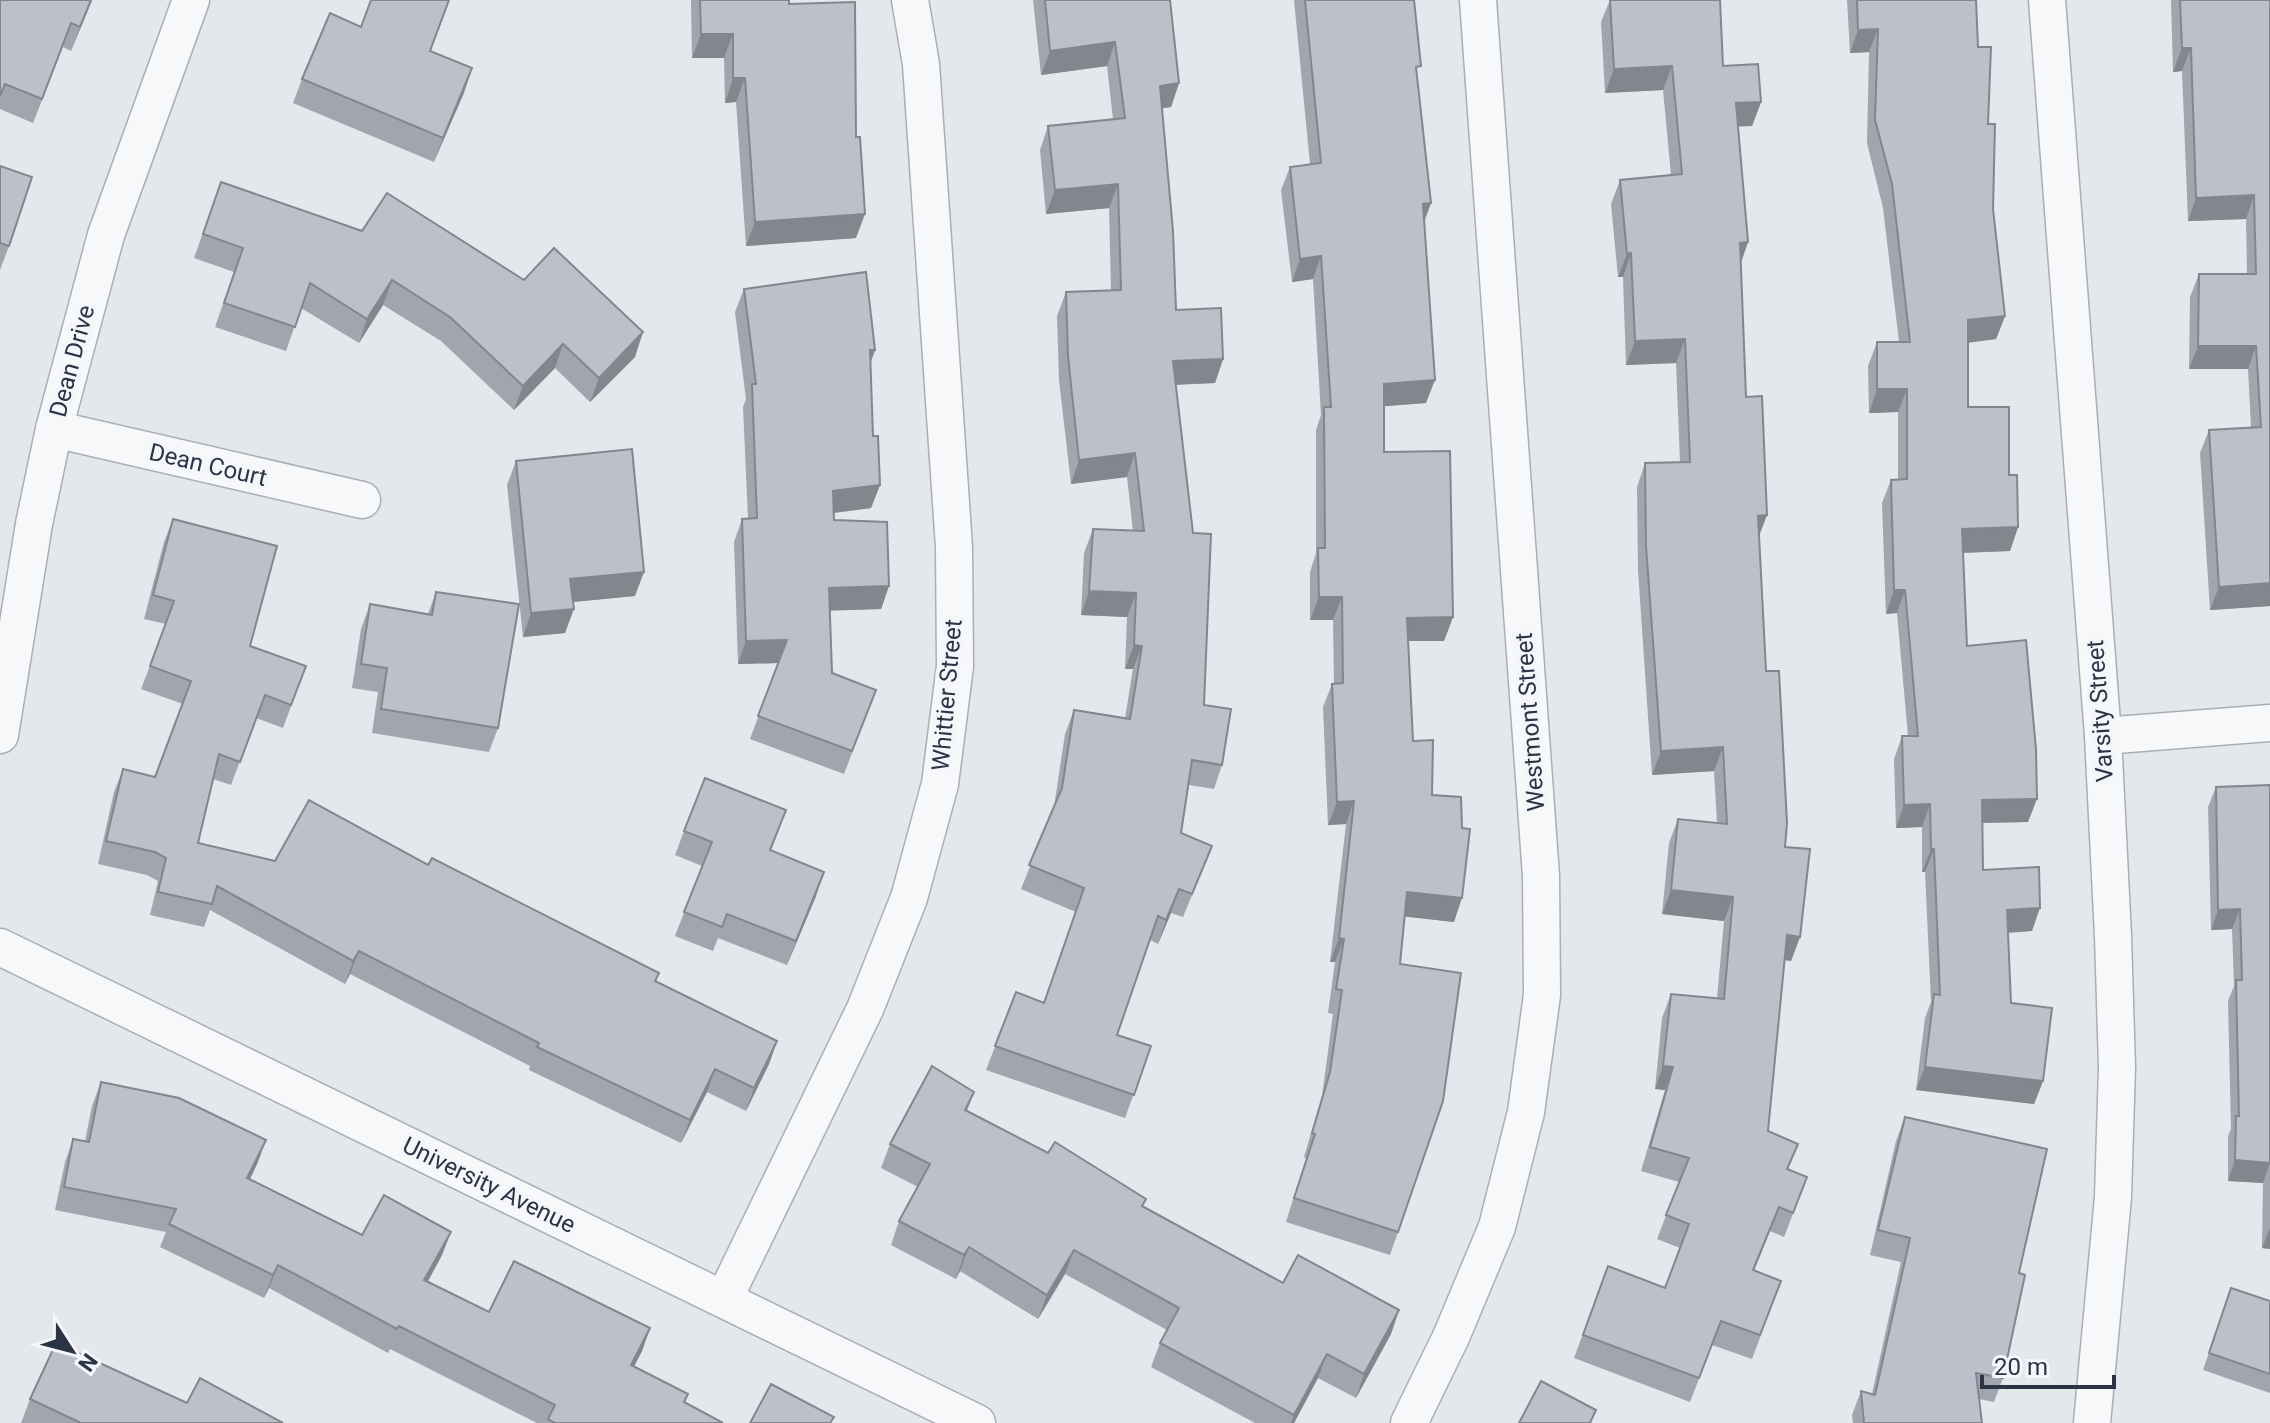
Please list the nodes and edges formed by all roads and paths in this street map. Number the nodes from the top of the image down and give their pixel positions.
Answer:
1 (191, 0) edge
2 (910, 0) edge
3 (1478, 0) edge
4 (2047, 0) edge
5 (54, 429) junction
6 (362, 500) dead end
7 (2270, 723) edge
8 (0, 735) edge
9 (2103, 736) junction
10 (0, 947) edge
11 (724, 1299) junction
12 (977, 1423) edge
13 (1409, 1423) edge
14 (2092, 1423) edge

1 - 5 street, Dean Drive
2 - 11 street, Whittier Street
3 - 13 street, Westmont Street
4 - 9 street, Varsity Street
5 - 6 street, Dean Court
5 - 8 street, Dean Drive
7 - 9 street
9 - 14 street, Varsity Street
10 - 11 street, University Avenue
11 - 12 street, University Avenue

